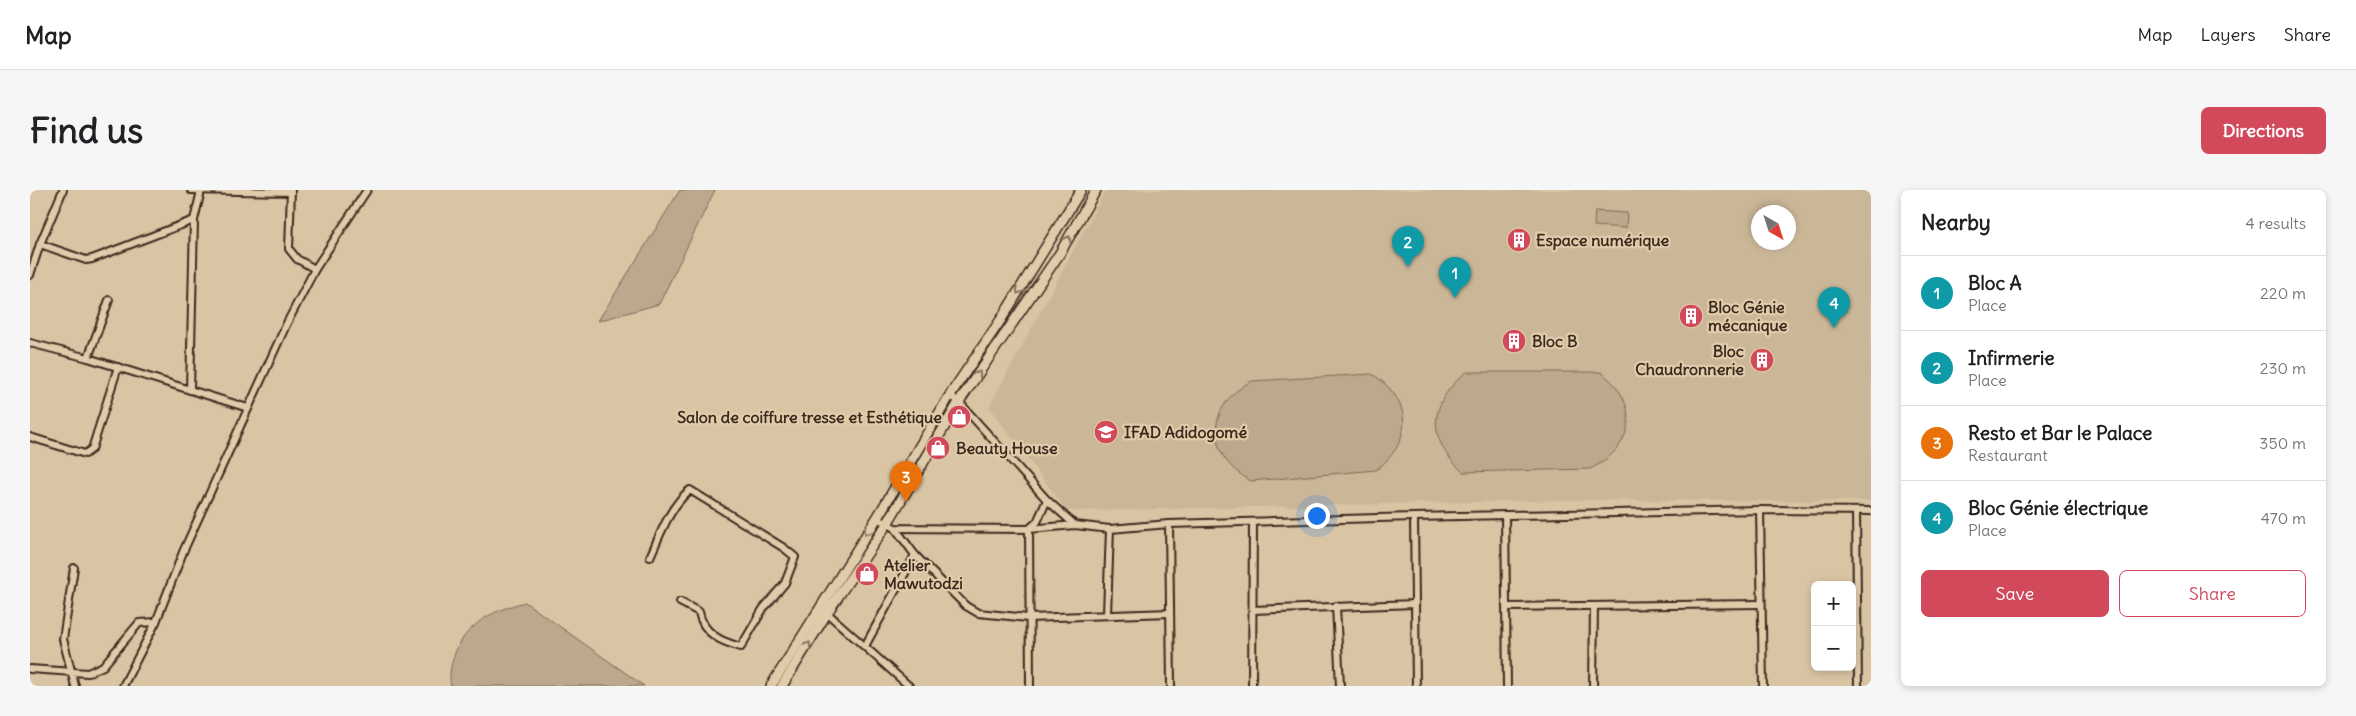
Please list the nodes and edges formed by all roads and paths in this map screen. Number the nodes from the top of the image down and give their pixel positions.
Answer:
1 (64, 190) edge
2 (192, 190) edge
3 (367, 190) edge
4 (1081, 190) edge
5 (1096, 190) edge
6 (291, 191) edge
7 (201, 192) junction
8 (194, 220) junction
9 (40, 244) junction
10 (315, 269) junction
11 (30, 275) edge
12 (109, 300) dead end
13 (30, 343) edge
14 (88, 358) junction
15 (118, 367) junction
16 (190, 390) junction
17 (950, 395) junction
18 (959, 402) junction
19 (248, 408) junction
20 (30, 437) edge
21 (1047, 500) junction
22 (1760, 510) junction
23 (1871, 511) edge
24 (1856, 512) junction
25 (1505, 515) junction
26 (1414, 516) junction
27 (877, 518) junction
28 (1252, 522) junction
29 (1169, 524) junction
30 (1074, 525) junction
31 (891, 526) junction
32 (1029, 529) junction
33 (1110, 530) junction
34 (915, 554) junction
35 (650, 557) dead end
36 (74, 568) dead end
37 (680, 602) dead end
38 (1415, 604) junction
39 (1761, 604) junction
40 (1336, 606) junction
41 (1594, 606) junction
42 (1506, 608) junction
43 (1253, 610) junction
44 (827, 613) junction
45 (1170, 613) junction
46 (1107, 614) junction
47 (1028, 618) junction
48 (156, 622) junction
49 (866, 646) junction
50 (30, 669) edge
51 (70, 670) junction
52 (76, 686) edge
53 (123, 686) edge
54 (771, 686) edge
55 (782, 686) edge
56 (909, 686) edge
57 (1030, 686) edge
58 (1171, 686) edge
59 (1252, 686) edge
60 (1340, 686) edge
61 (1416, 686) edge
62 (1507, 686) edge
63 (1593, 686) edge
64 (1763, 686) edge
65 (1858, 686) edge

1 - 9 street
2 - 7 street
3 - 10 street
4 -> 17 main road
18 -> 5 main road
6 - 7 street
6 - 10 street
7 - 8 street
8 - 9 street
8 - 16 street
9 - 11 street
10 - 19 street
12 - 14 street
13 - 14 street
14 - 15 street
15 - 16 street
15 - 20 street
16 - 19 street
17 - 18 street
17 - 27 main road
18 - 21 street
18 - 31 main road
19 - 48 street
21 - 30 street
21 - 32 street
22 - 24 street
22 - 25 street
22 - 39 street
23 - 24 street
24 - 65 street
25 - 26 street
25 - 42 street
26 - 28 street
26 - 38 street
27 - 31 street
27 -> 54 main road
28 - 29 street
28 - 43 street
29 - 33 street
29 - 45 street
30 - 32 street
30 - 33 street
31 - 32 street
31 - 34 street
31 - 44 main road
32 - 47 street
33 - 46 street
34 - 47 street
34 - 49 street
35 - 37 street
36 - 51 street
38 - 40 street
38 - 61 street
39 - 41 street
39 - 64 street
40 - 43 street
40 - 60 street
41 - 42 street
41 - 63 street
42 - 62 street
43 - 59 street
44 - 49 street
55 -> 44 main road
45 - 46 street
45 - 58 street
46 - 47 street
47 - 57 street
48 - 51 street
48 - 53 street
49 - 56 street
50 - 51 street
51 - 52 street

